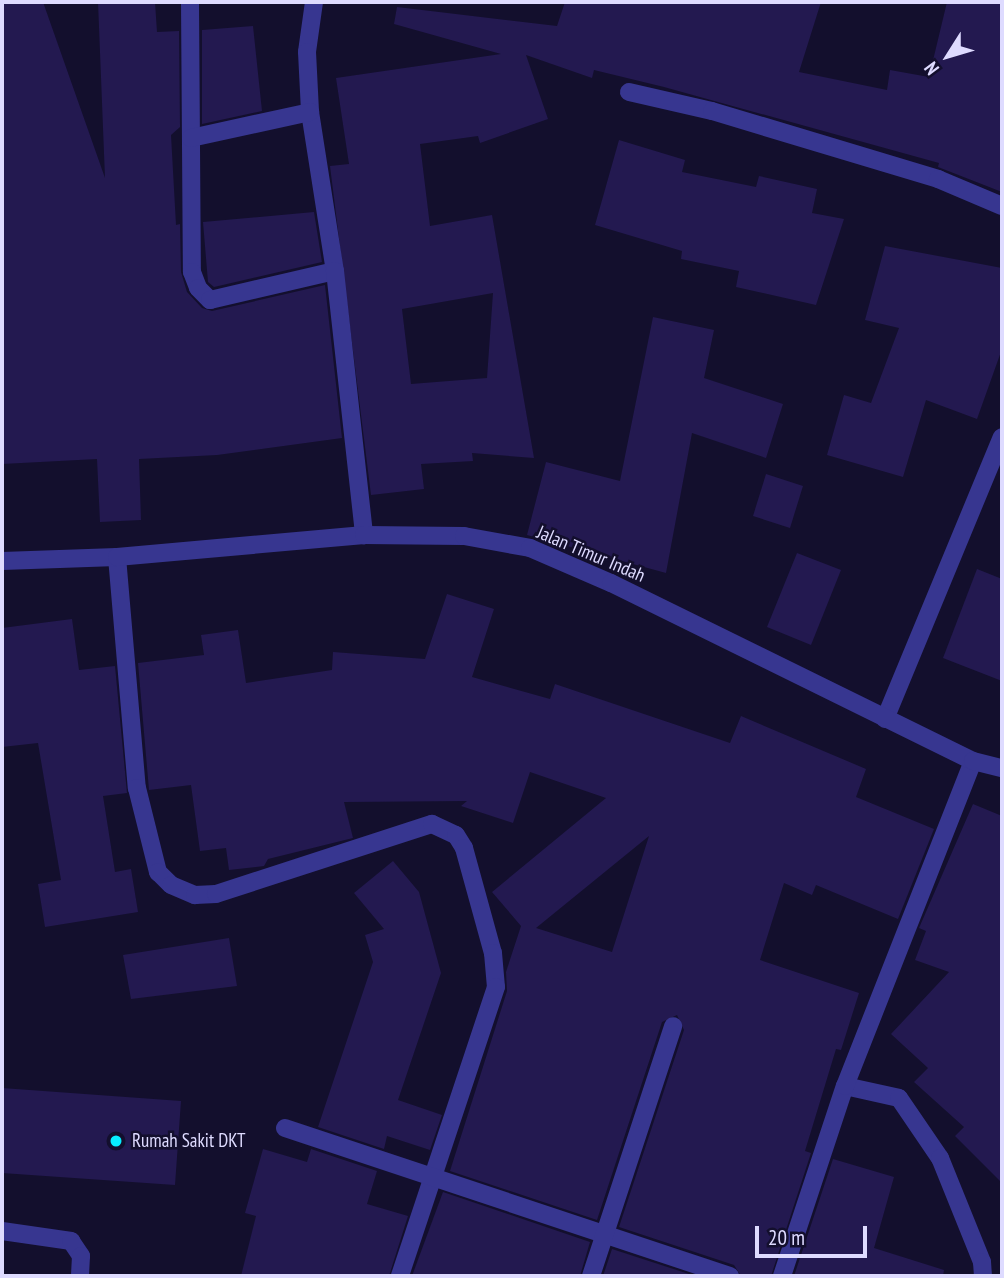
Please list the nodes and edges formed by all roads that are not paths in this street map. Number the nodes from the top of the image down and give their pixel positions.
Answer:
1 (190, 2) edge
2 (314, 2) edge
3 (629, 92) dead end
4 (310, 112) junction
5 (191, 138) junction
6 (1002, 206) edge
7 (335, 271) junction
8 (1002, 437) edge
9 (364, 535) junction
10 (117, 557) junction
11 (2, 561) edge
12 (885, 719) junction
13 (973, 761) junction
14 (1002, 768) edge
15 (673, 1026) dead end
16 (845, 1086) junction
17 (285, 1128) dead end
18 (429, 1177) junction
19 (2, 1231) edge
20 (602, 1233) junction
21 (80, 1276) edge
22 (400, 1276) edge
23 (591, 1276) edge
24 (730, 1276) edge
25 (782, 1276) edge
26 (983, 1276) edge

1 - 5 street
2 - 4 street
3 - 6 street
4 - 5 street
4 - 7 street
5 - 7 street
7 - 9 street
8 - 12 street
9 - 10 street, Jalan Timur Indah
9 - 12 street, Jalan Timur Indah
10 - 11 street, Jalan Timur Indah
10 - 18 street
12 - 13 street, Jalan Timur Indah
13 - 14 street, Jalan Timur Indah
13 - 16 street
15 - 20 street
16 - 25 street
16 - 26 street
17 - 18 street
18 - 20 street
18 - 22 street
19 - 21 street
20 - 23 street
20 - 24 street

